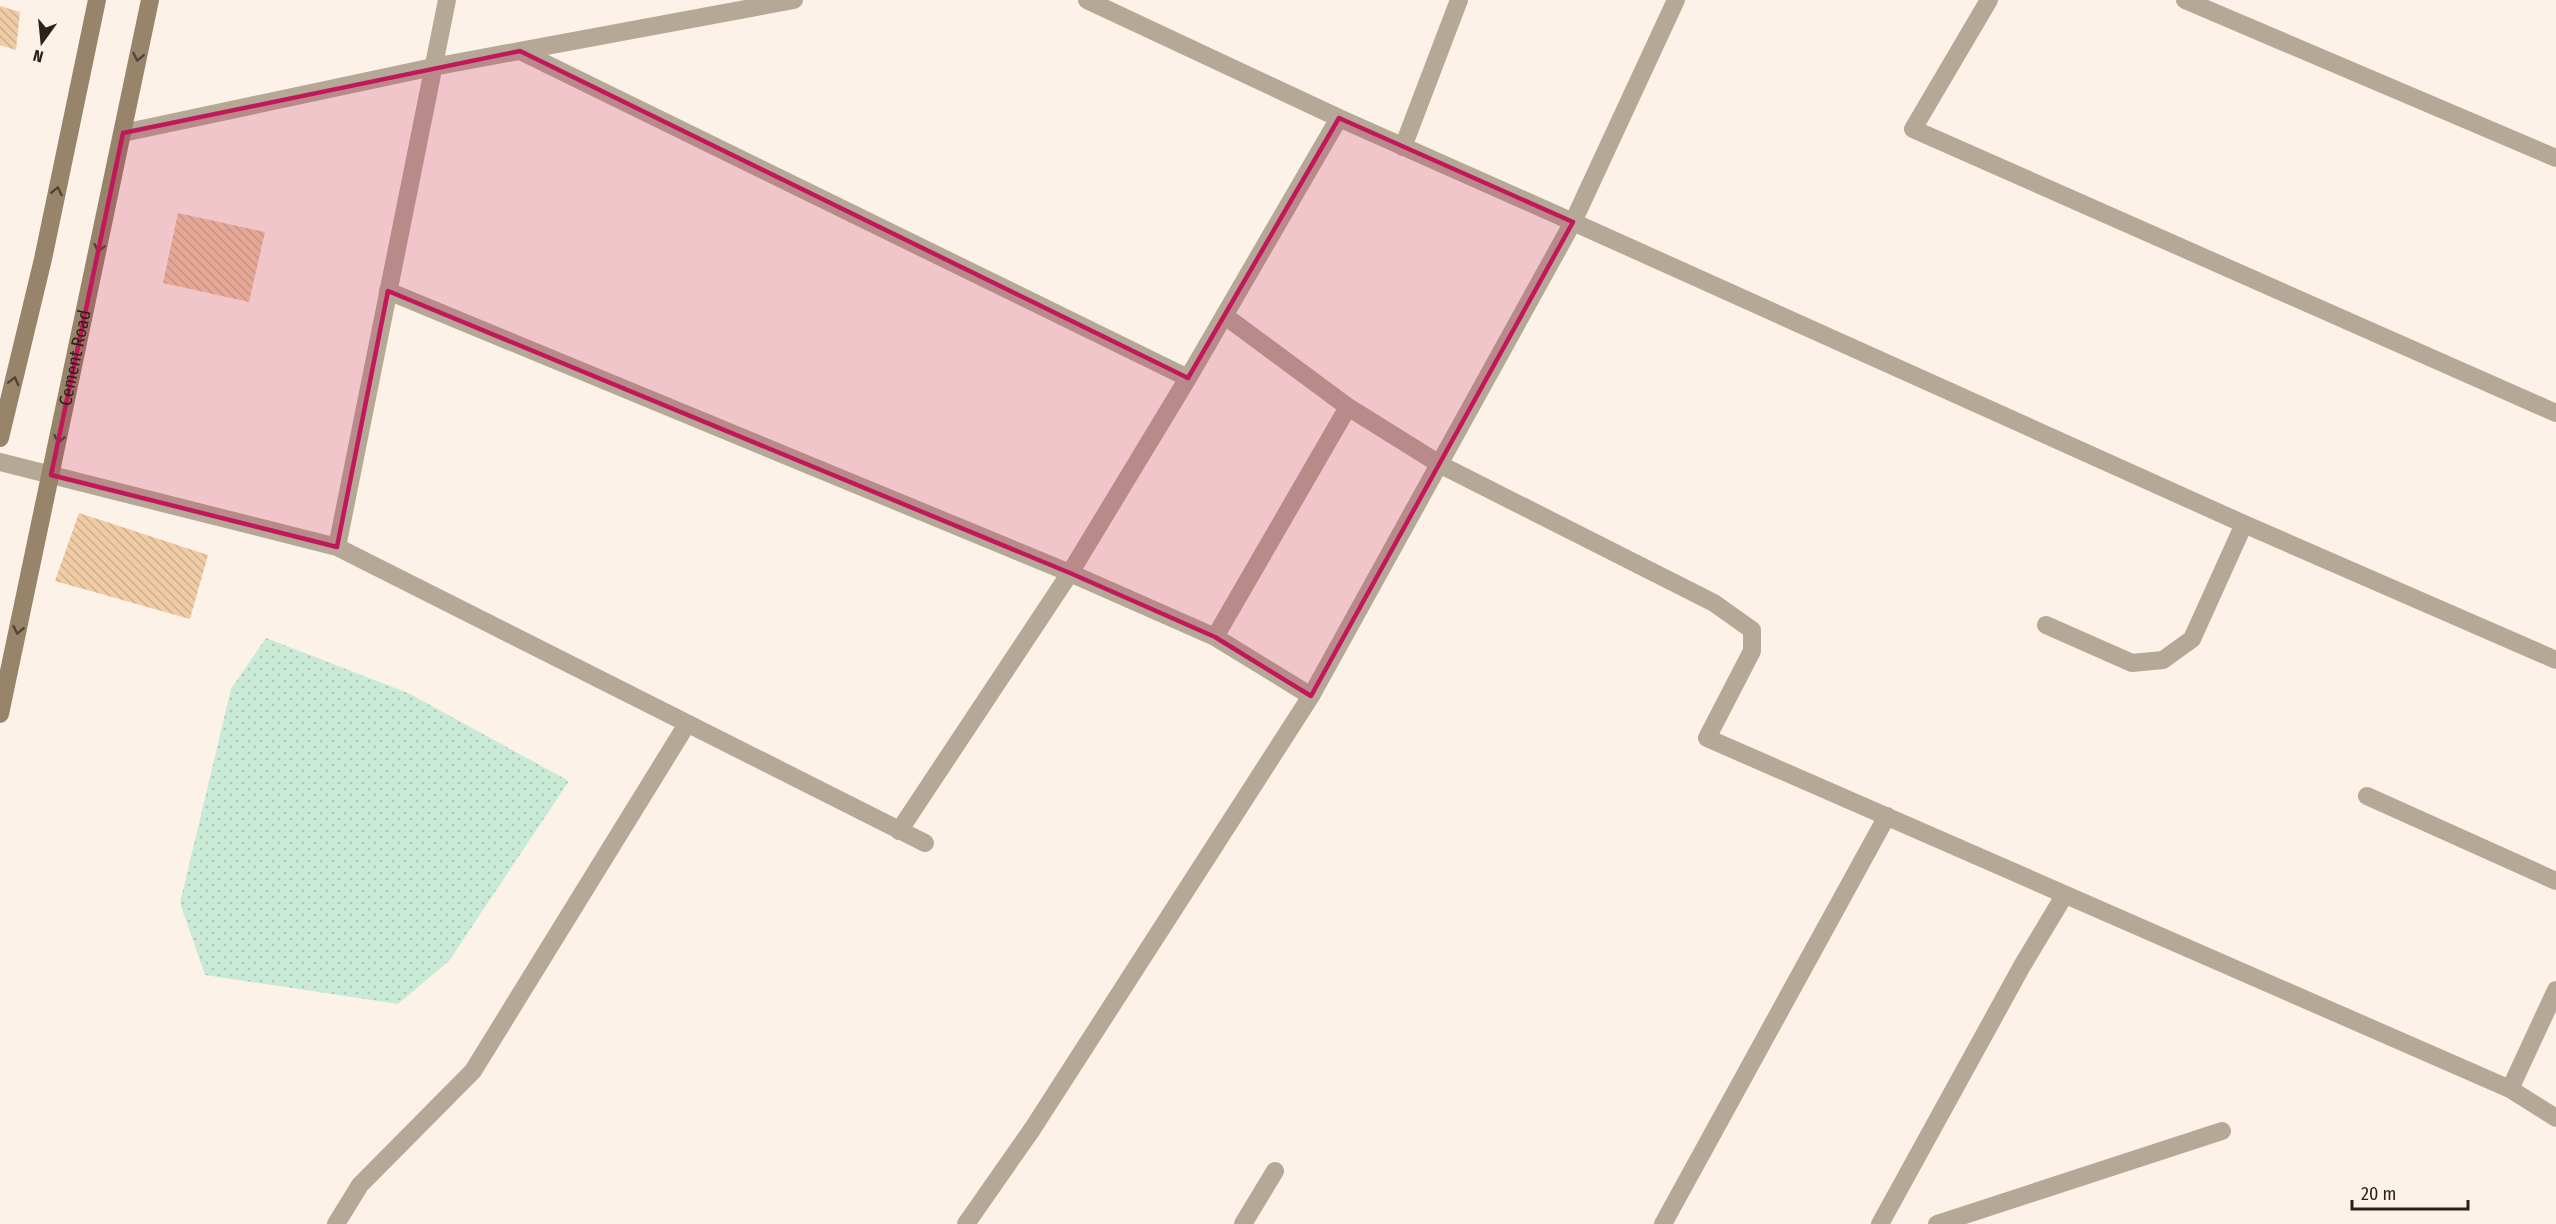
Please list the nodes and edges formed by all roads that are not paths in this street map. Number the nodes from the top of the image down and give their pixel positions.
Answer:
1 (97, 0) edge
2 (150, 0) edge
3 (447, 0) edge
4 (794, 0) edge
5 (1087, 0) edge
6 (1459, 0) edge
7 (1676, 0) edge
8 (1989, 0) edge
9 (2185, 0) edge
10 (520, 51) junction
11 (433, 68) junction
12 (1338, 118) junction
13 (123, 133) junction
14 (1403, 147) junction
15 (2556, 158) edge
16 (1573, 222) junction
17 (388, 291) junction
18 (1225, 316) junction
19 (1188, 378) junction
20 (1348, 407) junction
21 (2556, 413) edge
22 (0, 438) edge
23 (0, 462) edge
24 (1441, 465) junction
25 (51, 475) junction
26 (2244, 524) junction
27 (337, 548) junction
28 (1070, 573) junction
29 (2046, 625) dead end
30 (1215, 637) junction
31 (2556, 660) edge
32 (1311, 696) junction
33 (0, 714) edge
34 (687, 724) junction
35 (2367, 796) dead end
36 (1887, 816) junction
37 (899, 831) junction
38 (925, 843) dead end
39 (2556, 881) edge
40 (2064, 896) junction
41 (2556, 990) edge
42 (2510, 1089) junction
43 (2556, 1118) edge
44 (2222, 1131) dead end
45 (1275, 1171) dead end
46 (336, 1224) edge
47 (966, 1224) edge
48 (1243, 1224) edge
49 (1663, 1224) edge
50 (1880, 1224) edge
51 (1937, 1224) edge

22 -> 1 main road
2 -> 13 main road, Cement Road
3 - 11 street
4 - 10 street
5 - 12 street
6 - 14 street
7 - 16 street
8 - 21 street
9 - 15 street
10 - 11 street
10 - 19 street
11 - 13 street
11 - 17 street
12 - 14 street
12 - 18 street
13 -> 25 main road, Cement Road
14 - 16 street
16 - 24 street
16 - 26 street
17 - 27 street
17 - 28 street
18 - 19 street
18 - 20 street
19 - 28 street
20 - 24 street
20 - 30 street
23 - 25 street
24 - 32 street
24 - 36 street
25 - 27 street
25 -> 33 main road, Cement Road
26 - 29 street
26 - 31 street
27 - 34 street
28 - 30 street
28 - 37 street
30 - 32 street
32 - 47 street
34 - 37 street
34 - 46 street
35 - 39 street
36 - 40 street
36 - 49 street
37 - 38 street
40 - 42 street
40 - 50 street
41 - 42 street
42 - 43 street
44 - 51 street
45 - 48 street

